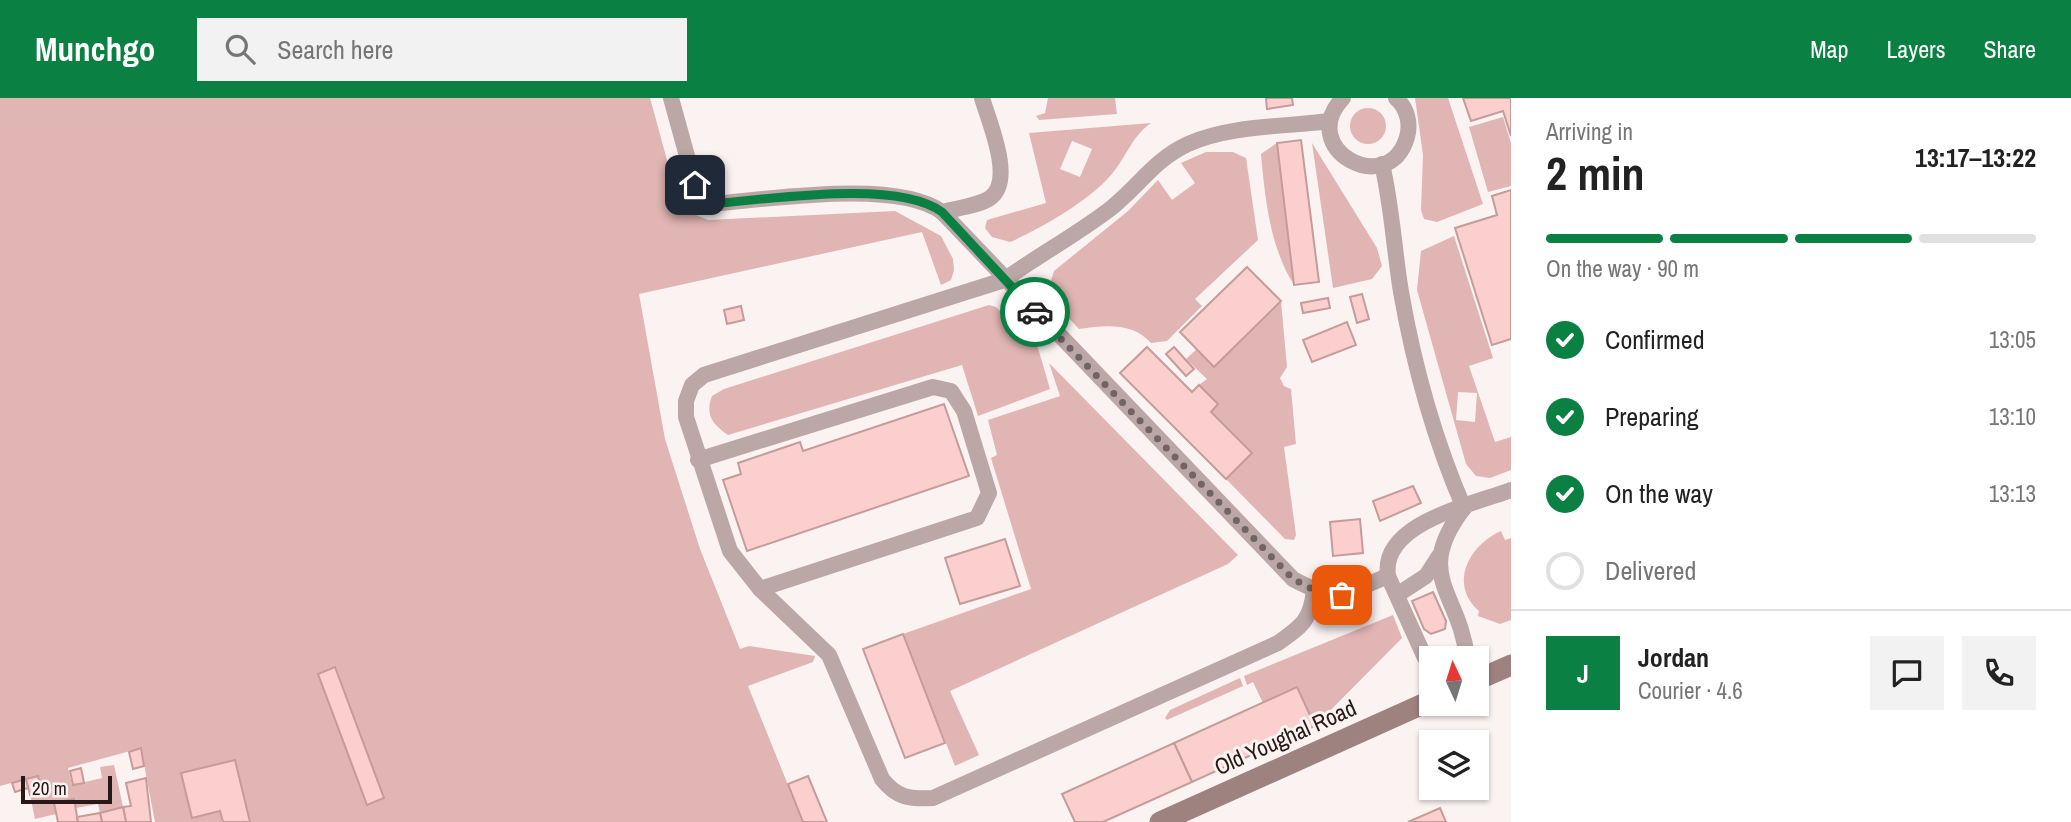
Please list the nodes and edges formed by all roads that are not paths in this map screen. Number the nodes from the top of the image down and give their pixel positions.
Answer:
1 (671, 98) edge
2 (982, 98) edge
3 (1398, 99) edge
4 (1339, 100) edge
5 (1330, 121) junction
6 (1382, 164) junction
7 (942, 212) junction
8 (1004, 280) junction
9 (698, 460) junction
10 (1511, 490) edge
11 (1464, 508) junction
12 (1440, 554) junction
13 (1388, 576) junction
14 (760, 589) junction
15 (1314, 590) junction
16 (1397, 595) junction
17 (1420, 646) edge
18 (1466, 646) edge
19 (1511, 665) edge
20 (1489, 675) edge
21 (1419, 706) edge
22 (1160, 822) edge

1 - 7 lane
2 - 7 lane
3 - 6 lane
4 - 5 lane
5 - 6 lane
5 - 8 lane
6 - 11 lane
7 - 8 lane
8 - 9 lane
8 - 15 lane
9 - 14 lane
9 - 14 lane
10 - 11 lane
11 - 12 lane
11 - 13 lane
12 - 16 lane
12 - 18 lane
13 - 15 lane
13 - 16 lane
14 - 15 lane
16 - 17 lane
19 - 20 street
21 - 22 street, Old Youghal Road

